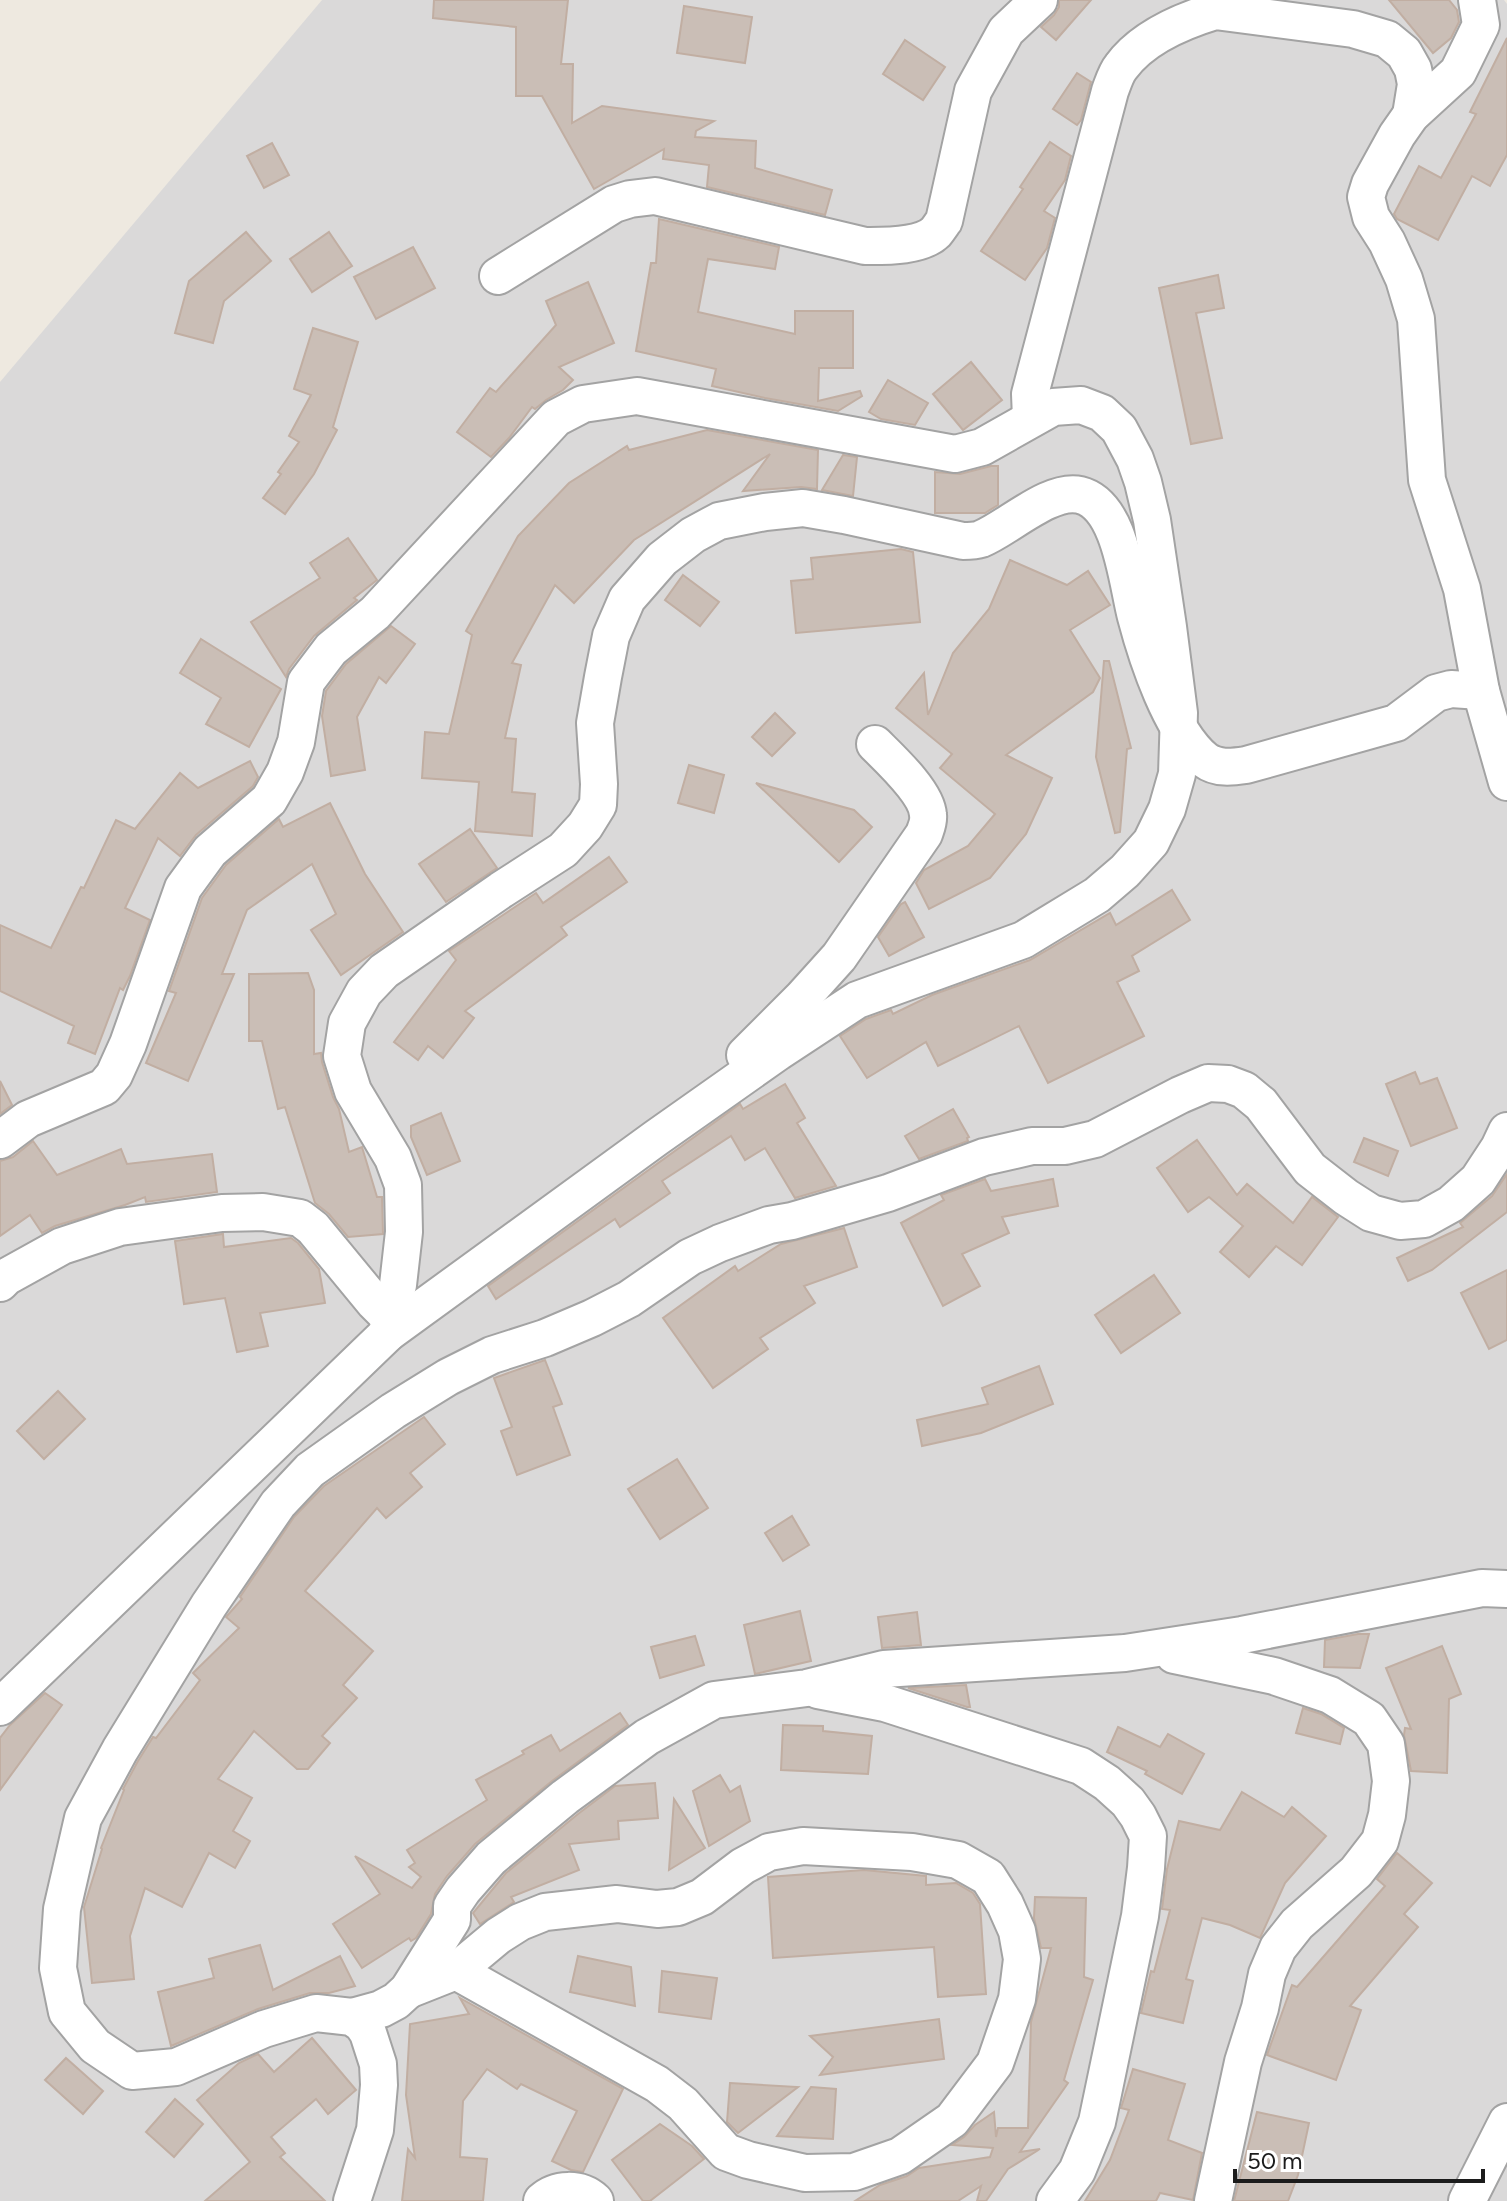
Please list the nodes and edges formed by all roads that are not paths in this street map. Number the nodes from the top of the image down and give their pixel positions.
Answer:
1 (1039, 0) edge
2 (1477, 0) edge
3 (1411, 115) junction
4 (498, 276) dead end
5 (1031, 418) junction
6 (1481, 691) junction
7 (1179, 727) junction
8 (875, 744) dead end
9 (1507, 782) edge
10 (1507, 1131) edge
11 (656, 1138) junction
12 (0, 1140) edge
13 (0, 1283) edge
14 (389, 1325) junction
15 (1507, 1589) edge
16 (1125, 1653) junction
17 (807, 1688) junction
18 (0, 1707) edge
19 (456, 1971) junction
20 (408, 1990) junction
21 (352, 2017) junction
22 (1507, 2122) edge
23 (358, 2193) edge
24 (542, 2201) edge
25 (595, 2201) edge
26 (1055, 2201) edge
27 (1213, 2201) edge
28 (1467, 2201) edge

1 - 4 street
2 - 3 street
3 - 5 street
3 - 6 street
5 - 7 street
5 - 12 street
6 - 7 street
6 - 9 street
7 - 11 street
7 - 14 street
8 - 11 street
10 - 21 street
11 - 14 street
13 - 14 street
14 - 18 street
15 - 16 street
16 - 17 street
16 - 27 street
17 - 20 street
17 - 26 street
19 - 19 street
19 - 20 street
20 - 21 street
21 - 23 street
22 - 28 street
24 - 25 street

